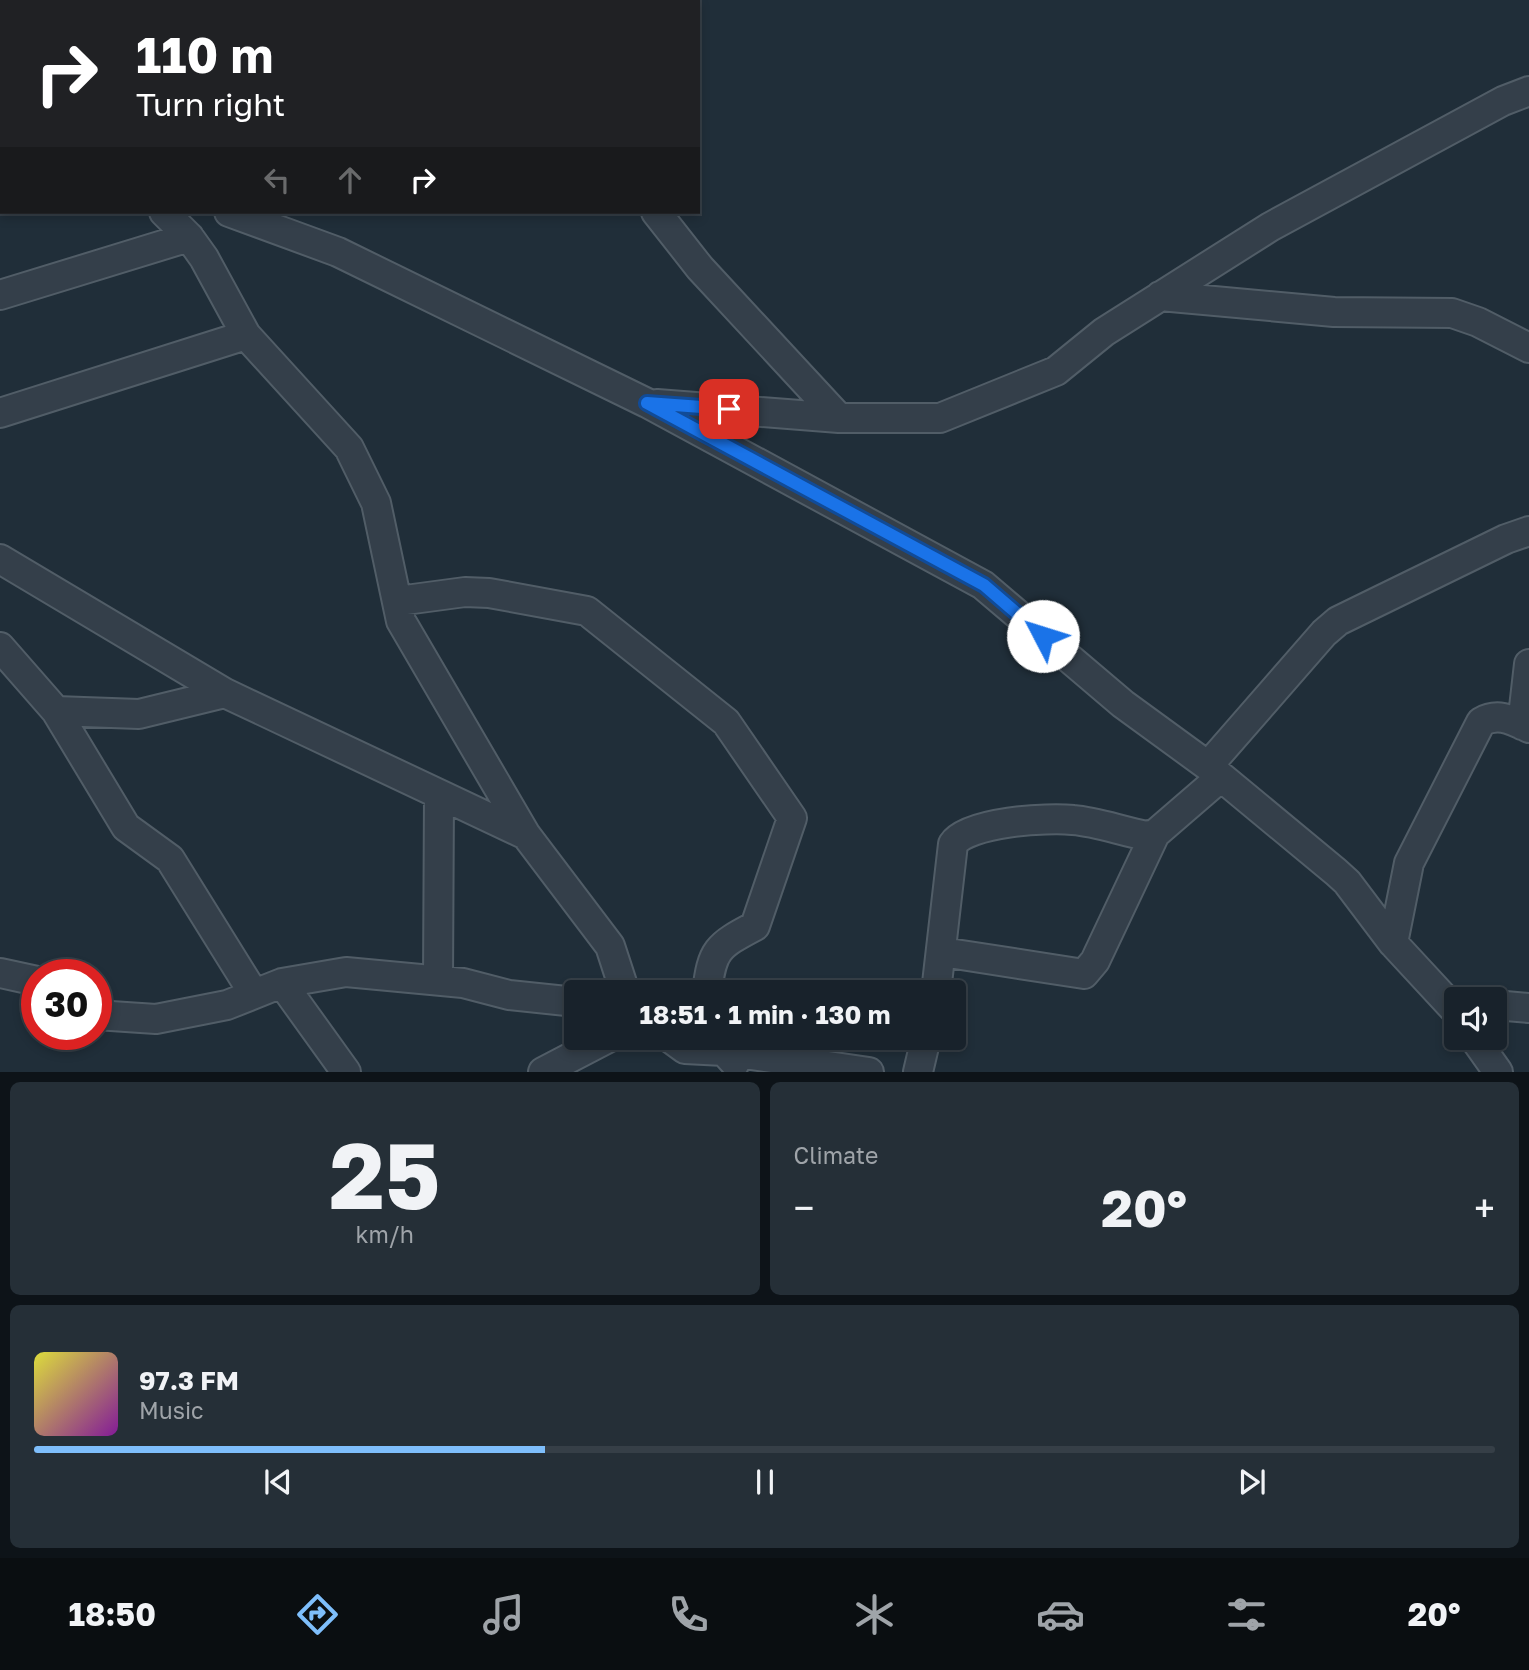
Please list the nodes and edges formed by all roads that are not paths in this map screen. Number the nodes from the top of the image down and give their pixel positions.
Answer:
1 (1529, 91) edge
2 (166, 214) edge
3 (234, 214) edge
4 (658, 214) edge
5 (189, 237) junction
6 (0, 295) edge
7 (1160, 296) junction
8 (246, 335) junction
9 (1529, 348) edge
10 (647, 403) junction
11 (0, 413) edge
12 (839, 418) junction
13 (1529, 531) edge
14 (0, 559) edge
15 (398, 601) junction
16 (4, 661) edge
17 (1529, 664) edge
18 (225, 692) junction
19 (56, 711) junction
20 (1525, 727) edge
21 (1214, 772) junction
22 (439, 796) junction
23 (1155, 834) junction
24 (526, 835) junction
25 (1394, 943) junction
26 (942, 953) junction
27 (0, 973) edge
28 (21, 978) edge
29 (438, 980) junction
30 (621, 980) edge
31 (708, 980) edge
32 (938, 980) edge
33 (282, 983) junction
34 (254, 994) junction
35 (1444, 995) edge
36 (564, 1001) edge
37 (1507, 1006) edge
38 (1529, 1009) edge
39 (112, 1017) edge
40 (585, 1050) edge
41 (696, 1050) edge
42 (702, 1050) edge
43 (923, 1050) edge
44 (1482, 1050) edge
45 (346, 1072) edge
46 (543, 1072) edge
47 (744, 1072) edge
48 (869, 1072) edge
49 (918, 1072) edge
50 (1498, 1072) edge

1 - 7 street
2 - 5 street
3 - 10 street
4 - 12 street
5 - 6 street
5 - 8 street
7 - 9 street
7 - 12 street
8 - 11 street
8 - 15 street
10 - 12 street
10 - 21 street
13 - 21 street
14 - 18 street
15 - 24 street
15 - 31 street
16 - 19 street
17 - 20 street
18 - 19 street
18 - 22 street
19 - 34 street
20 - 25 street
21 - 23 street
21 - 25 street
22 - 24 street
22 - 29 street
23 - 26 street
23 - 26 street
24 - 30 street
25 - 35 street
26 - 32 street
27 - 28 street
29 - 33 street
29 - 36 street
33 - 34 street
33 - 45 street
34 - 39 street
37 - 38 street
40 - 46 street
41 - 47 street
42 - 48 street
43 - 49 street
44 - 50 street

